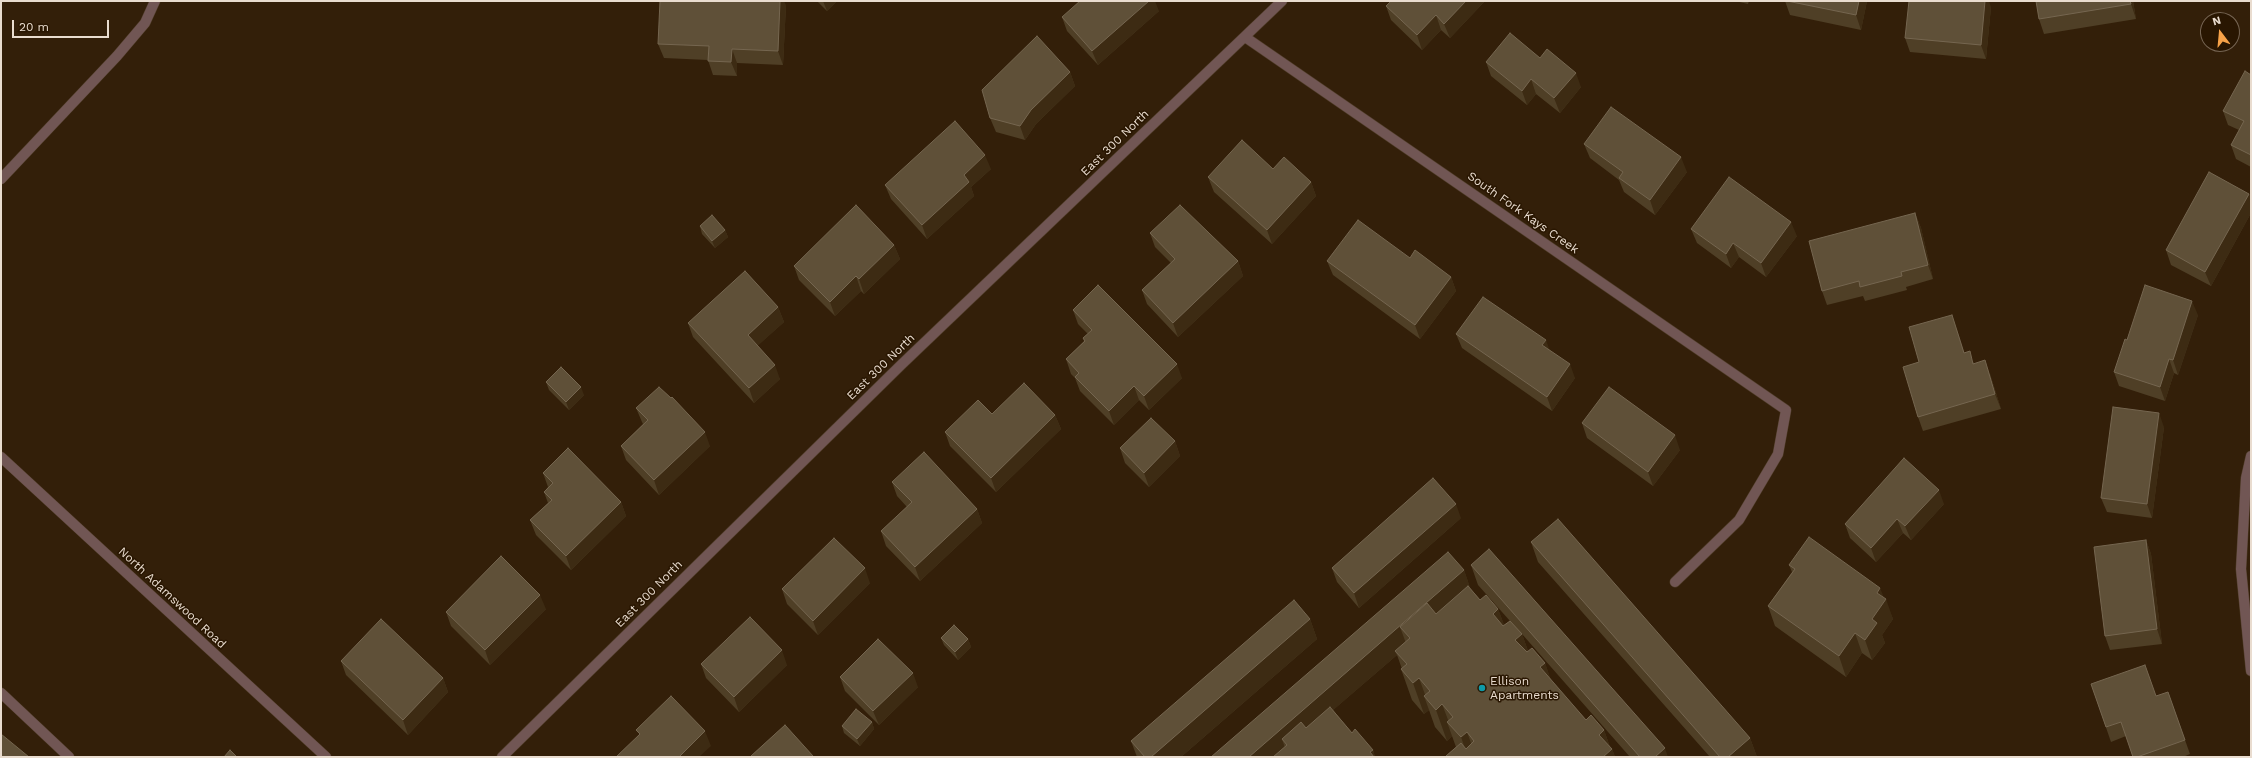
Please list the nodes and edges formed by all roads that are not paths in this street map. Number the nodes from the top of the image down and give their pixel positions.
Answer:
1 (155, 1) edge
2 (1282, 1) edge
3 (1245, 37) junction
4 (1, 179) edge
5 (2251, 456) edge
6 (1, 457) edge
7 (1675, 582) dead end
8 (2251, 671) edge
9 (1, 693) edge
10 (69, 757) edge
11 (326, 757) edge
12 (502, 757) edge

1 - 4 street
2 - 3 street, East 300 North
3 - 7 street, South Fork Kays Creek
3 - 12 street, East 300 North
5 - 8 street
6 - 11 street, North Adamswood Road
9 - 10 street

